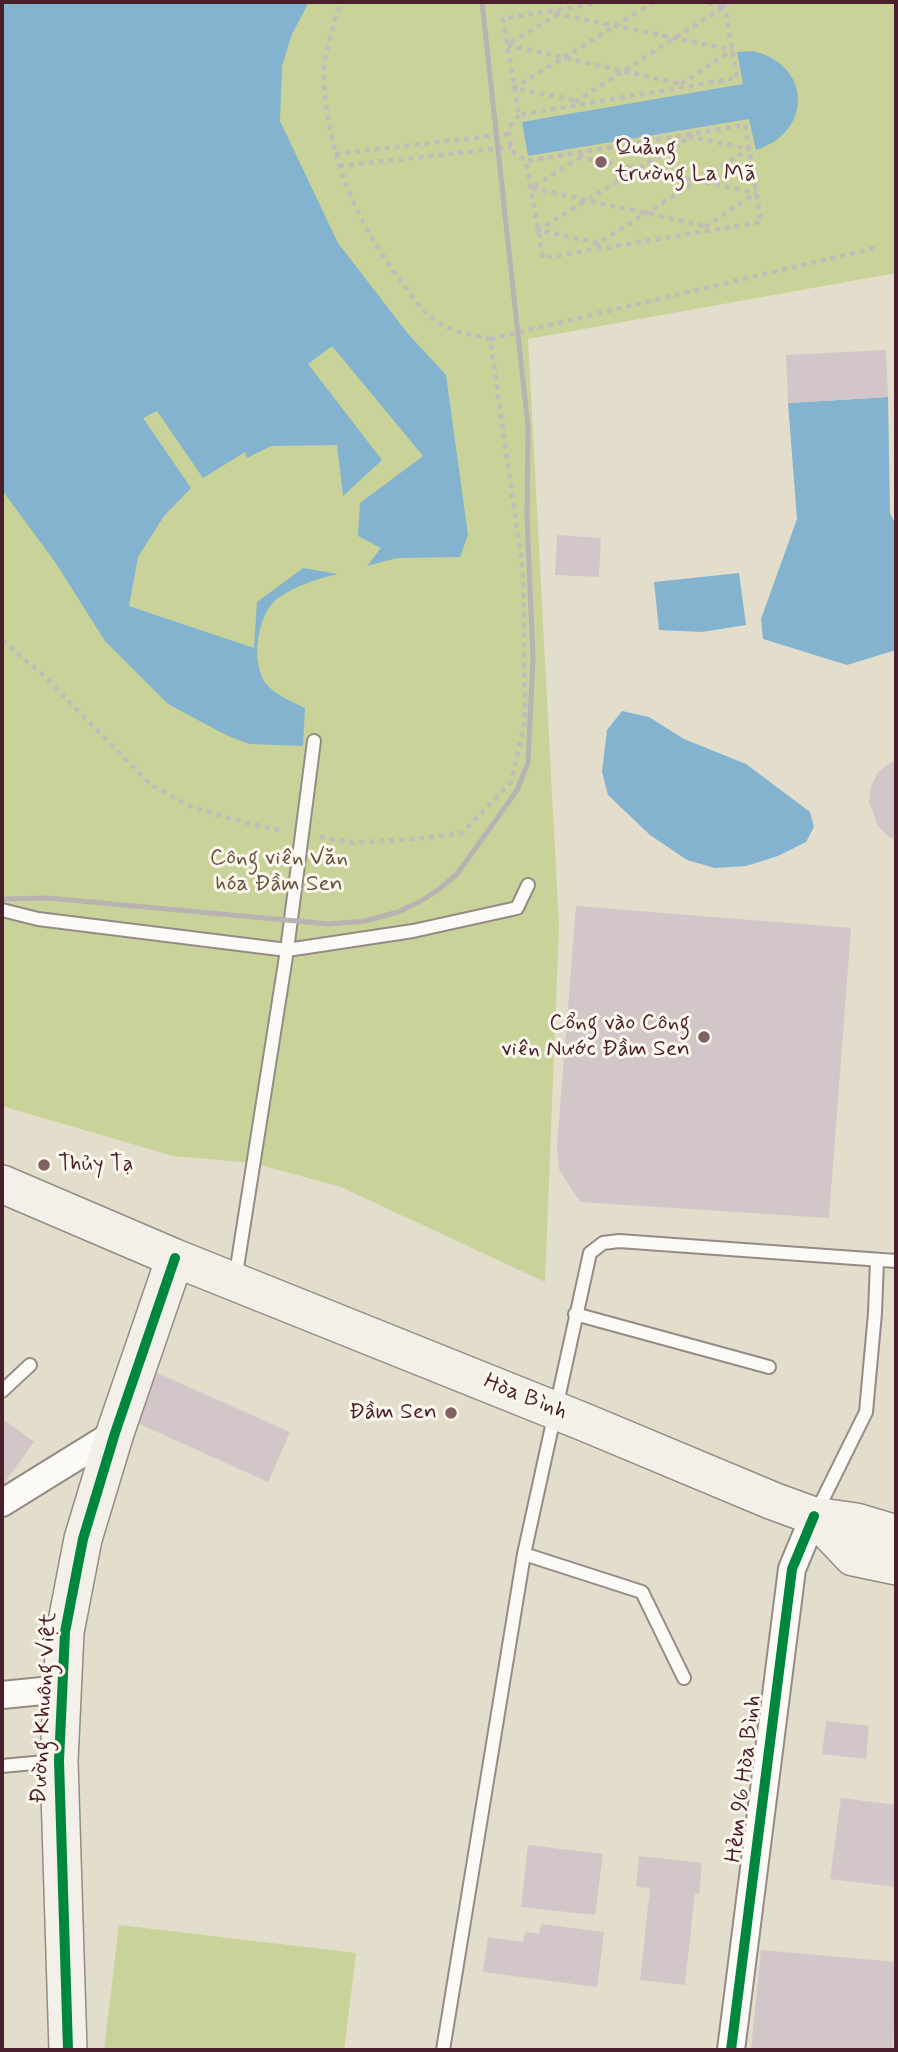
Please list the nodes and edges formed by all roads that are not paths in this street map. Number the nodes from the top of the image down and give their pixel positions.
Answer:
1 (314, 741) dead end
2 (528, 885) dead end
3 (2, 910) edge
4 (287, 950) junction
5 (2, 1184) edge
6 (175, 1258) junction
7 (877, 1261) junction
8 (896, 1261) edge
9 (235, 1280) junction
10 (575, 1314) junction
11 (30, 1365) dead end
12 (769, 1367) dead end
13 (2, 1391) edge
14 (555, 1411) junction
15 (115, 1433) junction
16 (2, 1503) edge
17 (814, 1516) junction
18 (896, 1534) edge
19 (524, 1554) junction
20 (896, 1566) edge
21 (684, 1678) dead end
22 (62, 1689) junction
23 (2, 1695) edge
24 (59, 1761) junction
25 (2, 1766) edge
26 (60, 2050) edge
27 (443, 2050) edge
28 (731, 2050) edge

1 - 4 lane
2 - 4 lane
3 - 4 lane
4 - 9 lane
5 - 6 main road
6 - 9 main road, Hòa Bình
6 - 15 main road, Đường Khuông Việt
7 - 8 lane
7 - 10 lane
7 - 17 lane
9 - 14 main road, Hòa Bình
10 - 12 lane
10 - 14 lane
11 - 13 lane
14 - 17 main road, Hòa Bình
14 - 19 lane
15 - 16 street
15 - 22 main road, Đường Khuông Việt
17 - 18 main road, Hòa Bình
17 - 20 main road, Hòa Bình
17 - 28 street, Hẻm 96 Hòa Bình
19 - 21 lane
19 - 27 lane
22 - 23 street
22 - 24 main road, Đường Khuông Việt
24 - 25 lane
24 - 26 main road, Đường Khuông Việt

